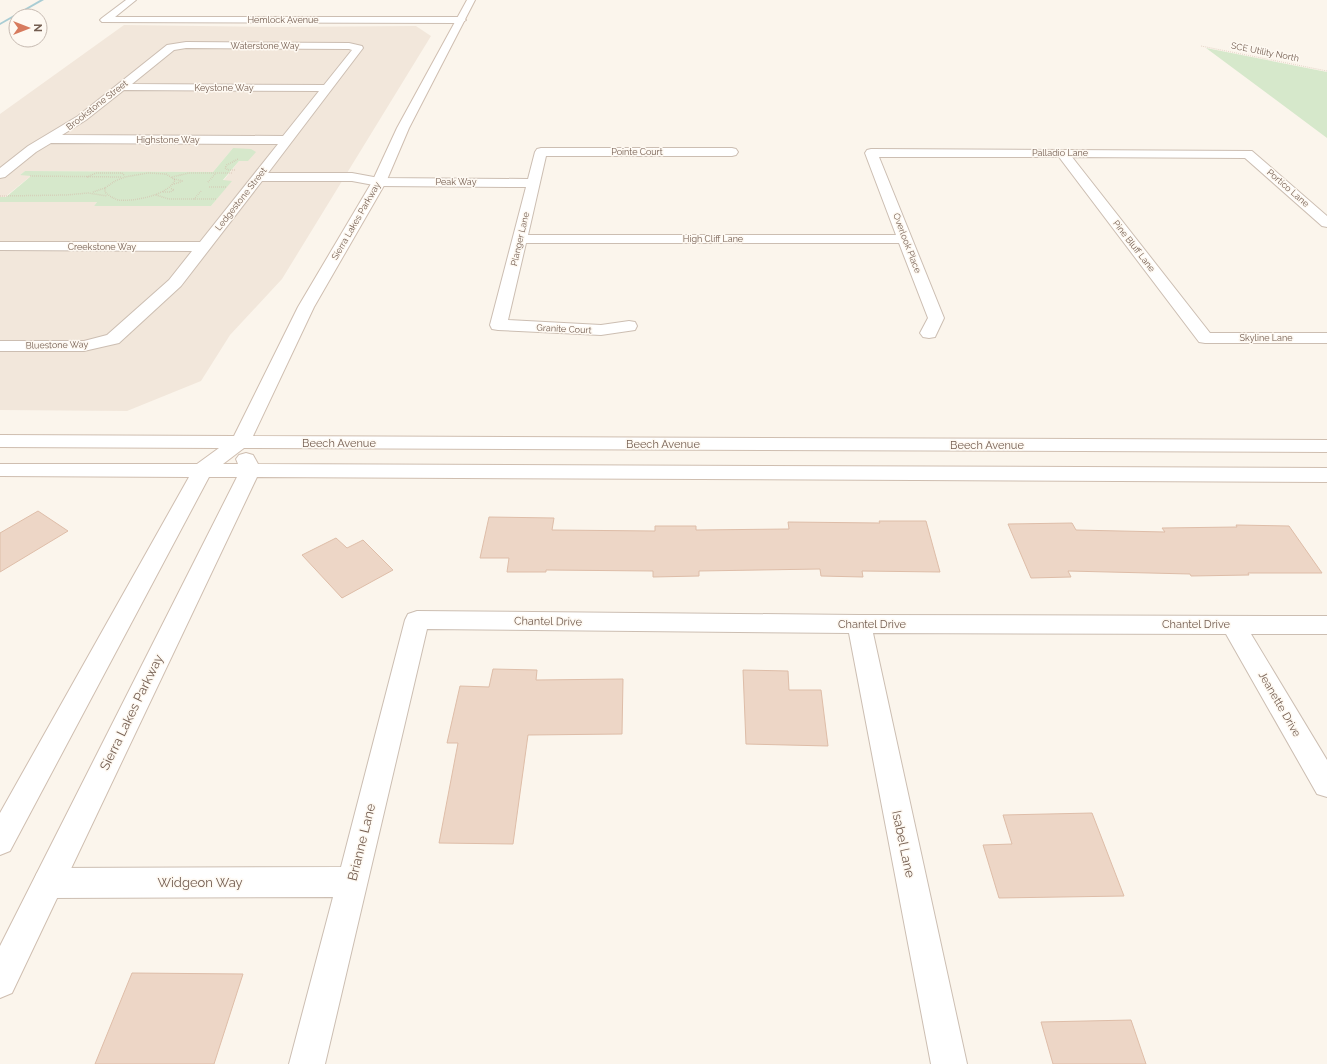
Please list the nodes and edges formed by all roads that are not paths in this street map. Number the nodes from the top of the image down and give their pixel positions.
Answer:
1 (132, 0) edge
2 (471, 0) edge
3 (256, 20) junction
4 (269, 20) junction
5 (461, 20) junction
6 (252, 31) junction
7 (240, 41) junction
8 (171, 46) joint
9 (358, 48) joint
10 (120, 87) junction
11 (327, 88) junction
12 (48, 139) junction
13 (287, 140) junction
14 (541, 152) joint
15 (732, 152) dead end
16 (871, 153) joint
17 (1062, 153) junction
18 (1248, 154) joint
19 (0, 174) edge
20 (255, 182) junction
21 (378, 182) junction
22 (533, 183) junction
23 (1327, 223) edge
24 (520, 239) junction
25 (906, 239) junction
26 (0, 246) edge
27 (204, 247) junction
28 (498, 326) joint
29 (629, 326) dead end
30 (929, 333) dead end
31 (1205, 338) joint
32 (1327, 338) edge
33 (113, 339) joint
34 (0, 346) edge
35 (241, 441) junction
36 (0, 442) edge
37 (1327, 446) edge
38 (0, 470) edge
39 (203, 470) junction
40 (250, 471) junction
41 (1327, 475) edge
42 (417, 620) joint
43 (859, 624) junction
44 (1233, 624) junction
45 (1327, 625) edge
46 (1327, 785) edge
47 (0, 841) edge
48 (351, 882) junction
49 (48, 883) junction
50 (0, 981) edge
51 (307, 1064) edge
52 (949, 1064) edge

1 - 3 street, Hemlock Avenue
2 - 5 street, Sierra Lakes Parkway
3 - 4 street, Hemlock Avenue
3 - 6 street
4 - 5 street, Hemlock Avenue
4 - 6 street
5 - 21 street, Sierra Lakes Parkway
6 - 7 street
7 - 8 street, Waterstone Way
7 - 9 street, Waterstone Way
8 - 10 street, Brookstone Street
9 - 11 street, Ledgestone Street
10 - 11 street, Keystone Way
10 - 12 street, Brookstone Street
11 - 13 street, Ledgestone Street
12 - 13 street, Highstone Way
12 - 19 street, Brookstone Street
13 - 20 street, Ledgestone Street
14 - 15 street, Pointe Court
14 - 22 street, Planger Lane
16 - 17 street, Palladio Lane
16 - 25 street, Overlook Place
17 - 18 street, Palladio Lane
17 - 31 street, Pine Bluff Lane
18 - 23 street, Portico Lane
20 - 21 street, Peak Way
20 - 27 street, Ledgestone Street
21 - 22 street, Peak Way
21 - 35 street, Sierra Lakes Parkway
22 - 24 street, Planger Lane
24 - 25 street, High Cliff Lane
24 - 28 street, Planger Lane
25 - 30 street, Overlook Place
26 - 27 street, Creekstone Way
27 - 33 street, Ledgestone Street
28 - 29 street, Granite Court
31 - 32 street, Skyline Lane
33 - 34 street, Bluestone Way
35 - 36 street, Beech Avenue
35 - 37 street, Beech Avenue
35 - 39 street, Sierra Lakes Parkway
35 - 40 street
38 - 39 street
39 - 40 street
39 - 47 street, Sierra Lakes Parkway
40 - 41 street
40 - 49 street, Sierra Lakes Parkway
42 - 43 street, Chantel Drive
42 - 48 street, Brianne Lane
43 - 44 street, Chantel Drive
43 - 52 street, Isabel Lane
44 - 45 street, Chantel Drive
44 - 46 street, Jeanette Drive
48 - 49 street, Widgeon Way
48 - 51 street, Brianne Lane
49 - 50 street, Sierra Lakes Parkway

